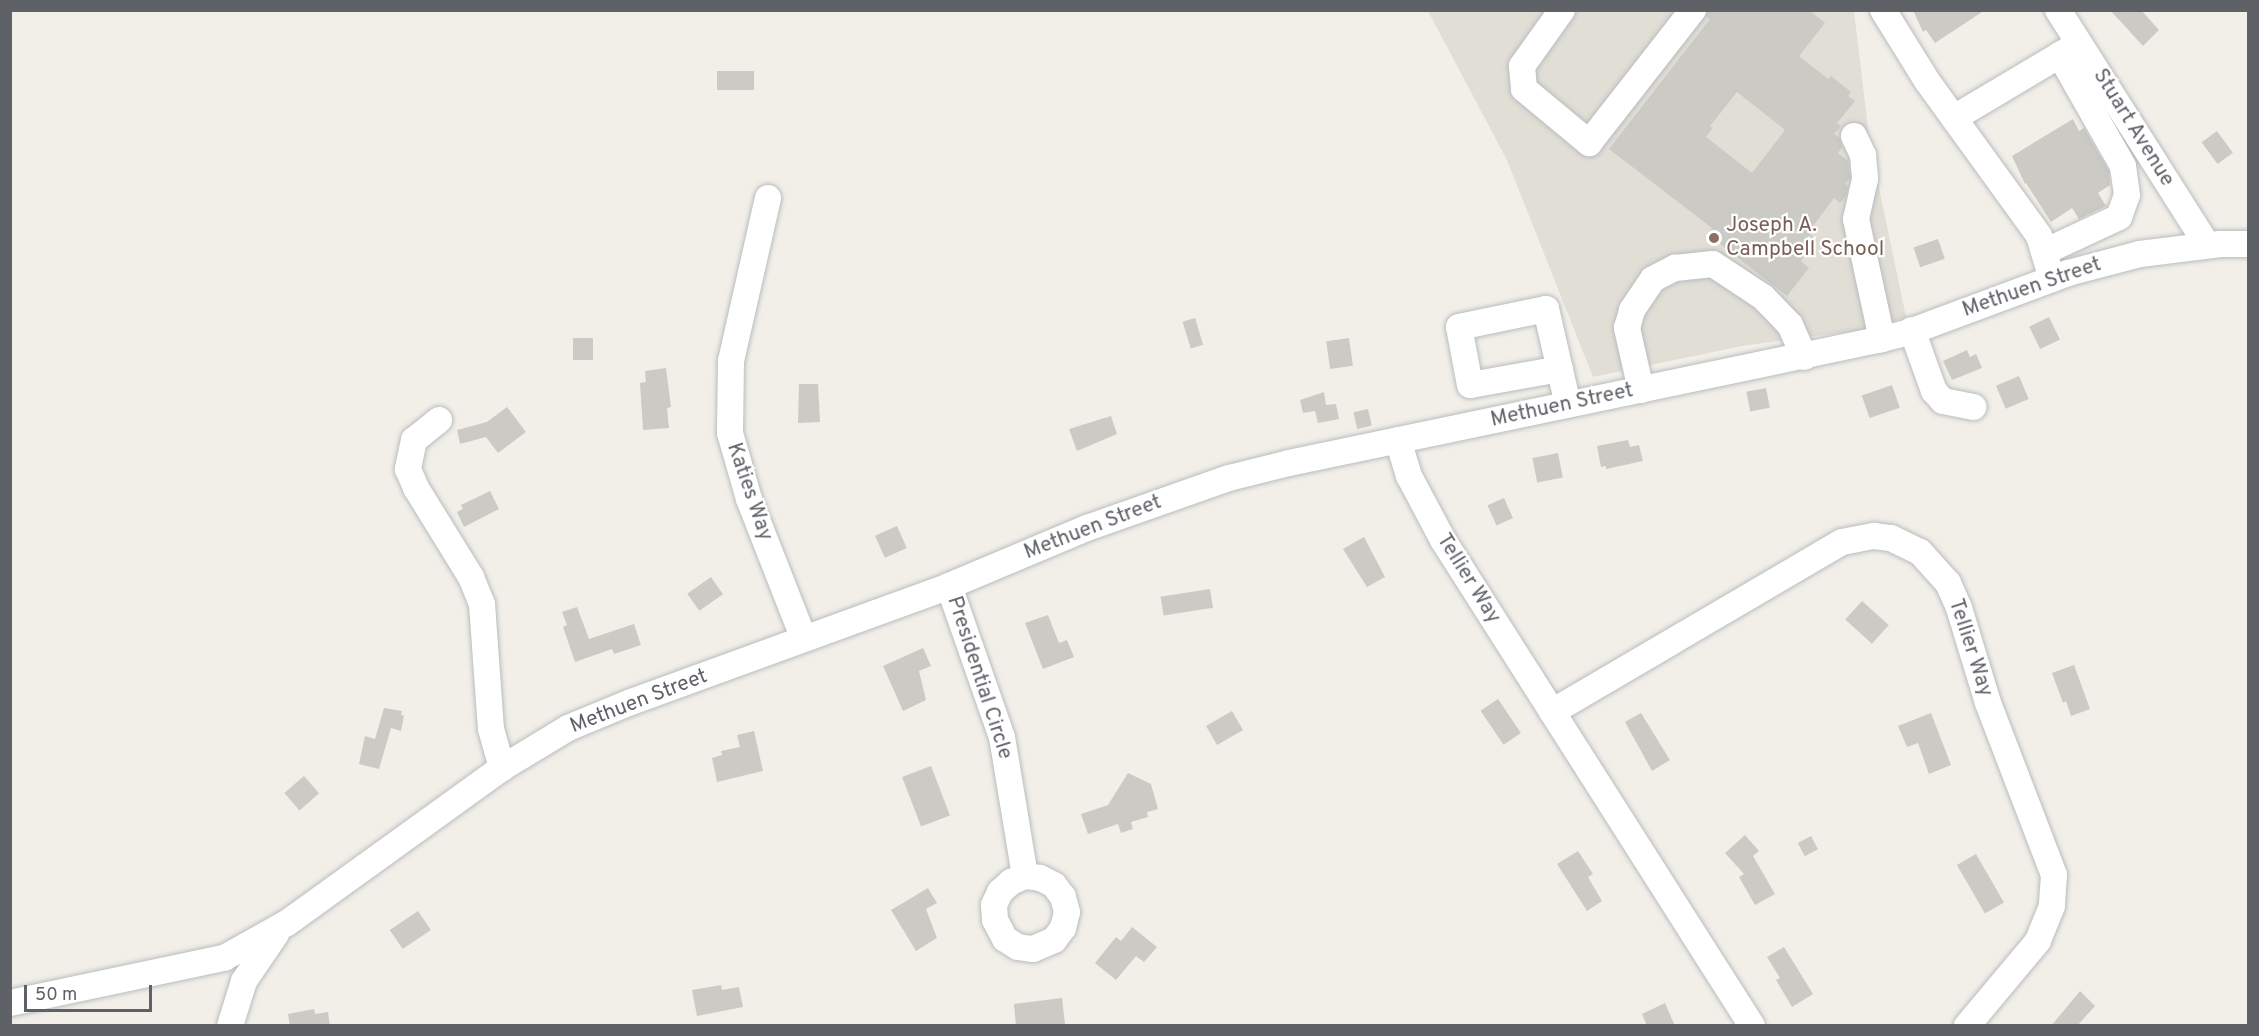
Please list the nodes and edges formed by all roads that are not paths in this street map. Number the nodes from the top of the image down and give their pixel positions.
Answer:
1 (1562, 10) edge
2 (1693, 10) edge
3 (1883, 10) edge
4 (2058, 10) edge
5 (2069, 50) junction
6 (1954, 118) junction
7 (1854, 136) dead end
8 (768, 198) dead end
9 (2248, 244) edge
10 (2207, 245) junction
11 (2044, 252) junction
12 (2052, 279) junction
13 (1912, 330) junction
14 (1882, 339) junction
15 (1804, 357) junction
16 (1560, 369) dead end
17 (1641, 390) junction
18 (1568, 405) junction
19 (1973, 407) dead end
20 (439, 420) dead end
21 (1398, 440) junction
22 (949, 586) junction
23 (804, 639) junction
24 (1552, 712) junction
25 (502, 768) junction
26 (1025, 876) dead end
27 (292, 920) junction
28 (10, 1003) edge
29 (230, 1026) edge
30 (1752, 1026) edge
31 (1967, 1026) edge

1 - 2 street
3 - 6 street
4 - 5 street, Stuart Avenue
5 - 6 street
5 - 10 street, Stuart Avenue
5 - 11 street
6 - 11 street
7 - 14 street
8 - 23 street, Katies Way
9 - 10 street, Methuen Street
10 - 12 street, Methuen Street
11 - 12 street
12 - 13 street, Methuen Street
13 - 14 street, Methuen Street
13 - 19 street
14 - 15 street, Methuen Street
15 - 17 street, Methuen Street
15 - 17 street
16 - 18 street
17 - 18 street, Methuen Street
18 - 21 street, Methuen Street
20 - 25 street
21 - 22 street, Methuen Street
21 - 24 street, Tellier Way
22 - 23 street, Methuen Street
22 - 26 street, Presidential Circle
23 - 25 street, Methuen Street
24 - 30 street, Tellier Way
24 - 31 street, Tellier Way
25 - 27 street, Methuen Street
27 - 28 street, Methuen Street
27 - 29 street

